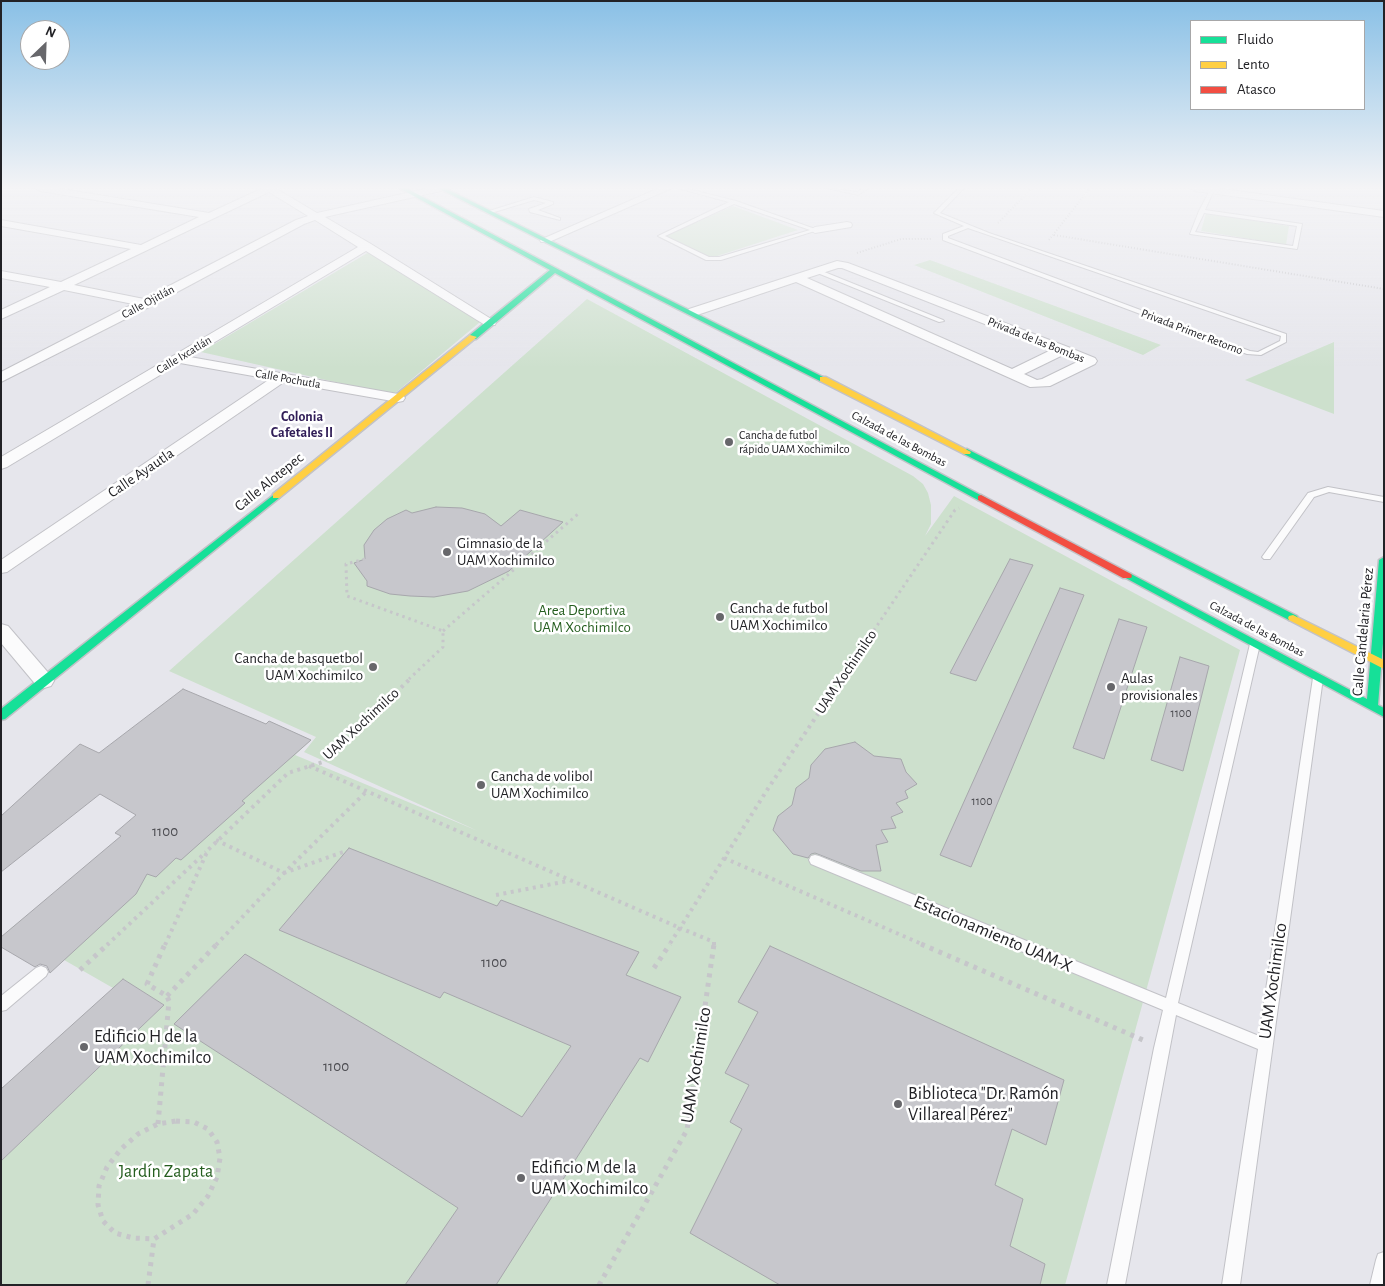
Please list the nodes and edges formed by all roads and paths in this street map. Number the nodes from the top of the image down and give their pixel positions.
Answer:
1 (142, 248) edge
2 (251, 248) edge
3 (364, 248) edge
4 (370, 248) edge
5 (513, 248) edge
6 (561, 248) edge
7 (686, 248) edge
8 (756, 248) edge
9 (874, 248) edge
10 (969, 248) edge
11 (1028, 248) edge
12 (1040, 248) edge
13 (1134, 248) edge
14 (1037, 251) junction
15 (837, 264) junction
16 (554, 270) junction
17 (817, 271) junction
18 (1, 274) edge
19 (797, 278) junction
20 (62, 286) junction
21 (1384, 289) edge
22 (146, 303) junction
23 (693, 312) junction
24 (1, 314) edge
25 (941, 321) dead end
26 (490, 322) junction
27 (1063, 350) junction
28 (178, 359) junction
29 (1012, 374) junction
30 (1, 378) edge
31 (281, 378) junction
32 (398, 398) junction
33 (1, 464) edge
34 (980, 497) junction
35 (1384, 500) edge
36 (578, 514) dead end
37 (1267, 557) dead end
38 (364, 559) dead end
39 (1384, 560) edge
40 (1, 568) edge
41 (1, 630) edge
42 (443, 631) junction
43 (1255, 644) junction
44 (1379, 662) edge
45 (1318, 678) junction
46 (44, 681) junction
47 (1372, 706) junction
48 (1384, 713) edge
49 (1, 716) edge
50 (308, 766) junction
51 (366, 792) junction
52 (216, 840) junction
53 (208, 850) junction
54 (346, 851) dead end
55 (724, 858) junction
56 (815, 860) dead end
57 (284, 873) junction
58 (569, 881) junction
59 (496, 895) dead end
60 (680, 928) junction
61 (654, 968) dead end
62 (80, 970) dead end
63 (41, 972) dead end
64 (167, 996) junction
65 (1, 1005) edge
66 (1170, 1007) junction
67 (1264, 1046) junction
68 (1161, 1048) junction
69 (158, 1124) junction
70 (154, 1239) junction
71 (1384, 1260) edge
72 (148, 1285) edge
73 (599, 1285) edge
74 (1116, 1285) edge
75 (1231, 1285) edge
76 (1379, 1285) edge

1 - 20 street
2 - 22 street, Calle Ojitlán
3 - 28 street, Calle Ixcatlán
4 - 26 street
5 - 16 main road, Calzada de las Bombas
6 - 23 main road, Calzada de las Bombas
7 - 8 lane
9 - 15 path
10 - 14 lane, Privada Primer Retorno
11 - 14 lane, Privada Primer Retorno
12 - 14 path
13 - 21 path
15 - 17 street
15 - 27 street, Privada de las Bombas
16 - 26 main road, Calle Alotepec
16 - 34 main road, Calzada de las Bombas
17 - 19 street
17 - 25 lane
18 - 20 street
19 - 23 street
19 - 29 street, Privada de las Bombas
20 - 22 street
20 - 24 street
22 - 30 street, Calle Ojitlán
23 - 44 main road, Calzada de las Bombas
26 - 32 main road, Calle Alotepec
27 - 29 street
27 - 29 street, Privada de las Bombas
28 - 31 street, Calle Pochutla
28 - 33 street, Calle Ixcatlán
31 - 32 street, Calle Pochutla
31 - 40 street, Calle Ayautla
32 - 46 main road, Calle Alotepec
34 - 43 main road, Calzada de las Bombas
34 - 55 path, UAM Xochimilco
35 - 37 lane
36 - 42 path
38 - 42 path
39 - 44 main road, Calle Candelaria Pérez
41 - 46 street
42 - 50 path, UAM Xochimilco
43 - 45 main road, Calzada de las Bombas
43 - 66 lane
44 - 47 main road, Calle Candelaria Pérez
45 - 47 main road, Calzada de las Bombas
45 - 67 lane, UAM Xochimilco
46 - 49 main road, Calle Alotepec
47 - 48 main road, Calzada de las Bombas
50 - 51 path
50 - 52 path, UAM Xochimilco
51 - 57 path
51 - 58 path
52 - 53 path, UAM Xochimilco
52 - 57 path
53 - 62 path
53 - 64 path, UAM Xochimilco
54 - 57 path
55 - 60 path, UAM Xochimilco
55 - 68 path
56 - 66 lane, Estacionamiento UAM-X
57 - 64 path
58 - 59 path
58 - 60 path
60 - 61 path
60 - 73 path, UAM Xochimilco
63 - 65 lane
64 - 69 path
66 - 67 lane, Estacionamiento UAM-X
66 - 68 lane
67 - 75 lane, UAM Xochimilco
68 - 74 lane
69 - 70 path
69 - 70 path
70 - 72 path
71 - 76 lane

